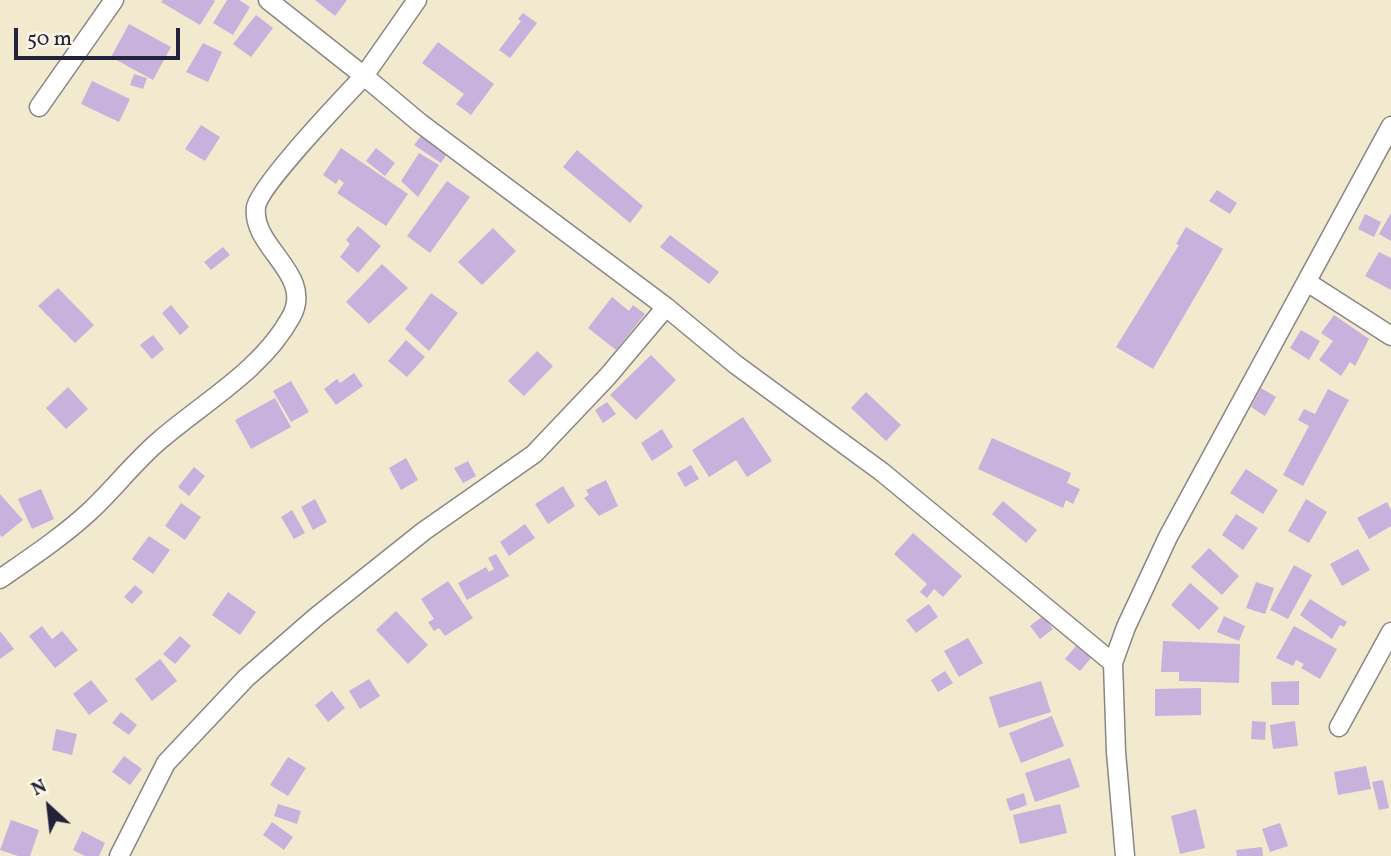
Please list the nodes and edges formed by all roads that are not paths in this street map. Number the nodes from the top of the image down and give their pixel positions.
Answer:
1 (114, 0) edge
2 (268, 0) edge
3 (417, 0) edge
4 (364, 76) junction
5 (39, 107) dead end
6 (1391, 126) edge
7 (1307, 282) junction
8 (666, 307) junction
9 (1391, 336) edge
10 (0, 579) edge
11 (1391, 632) edge
12 (1113, 663) junction
13 (1339, 727) dead end
14 (119, 856) edge
15 (1125, 856) edge

1 - 5 street
2 - 4 street
3 - 4 street
4 - 8 street
4 - 10 street
6 - 7 street
7 - 9 street
7 - 12 street
8 - 12 street
8 - 14 street
11 - 13 street
12 - 15 street

